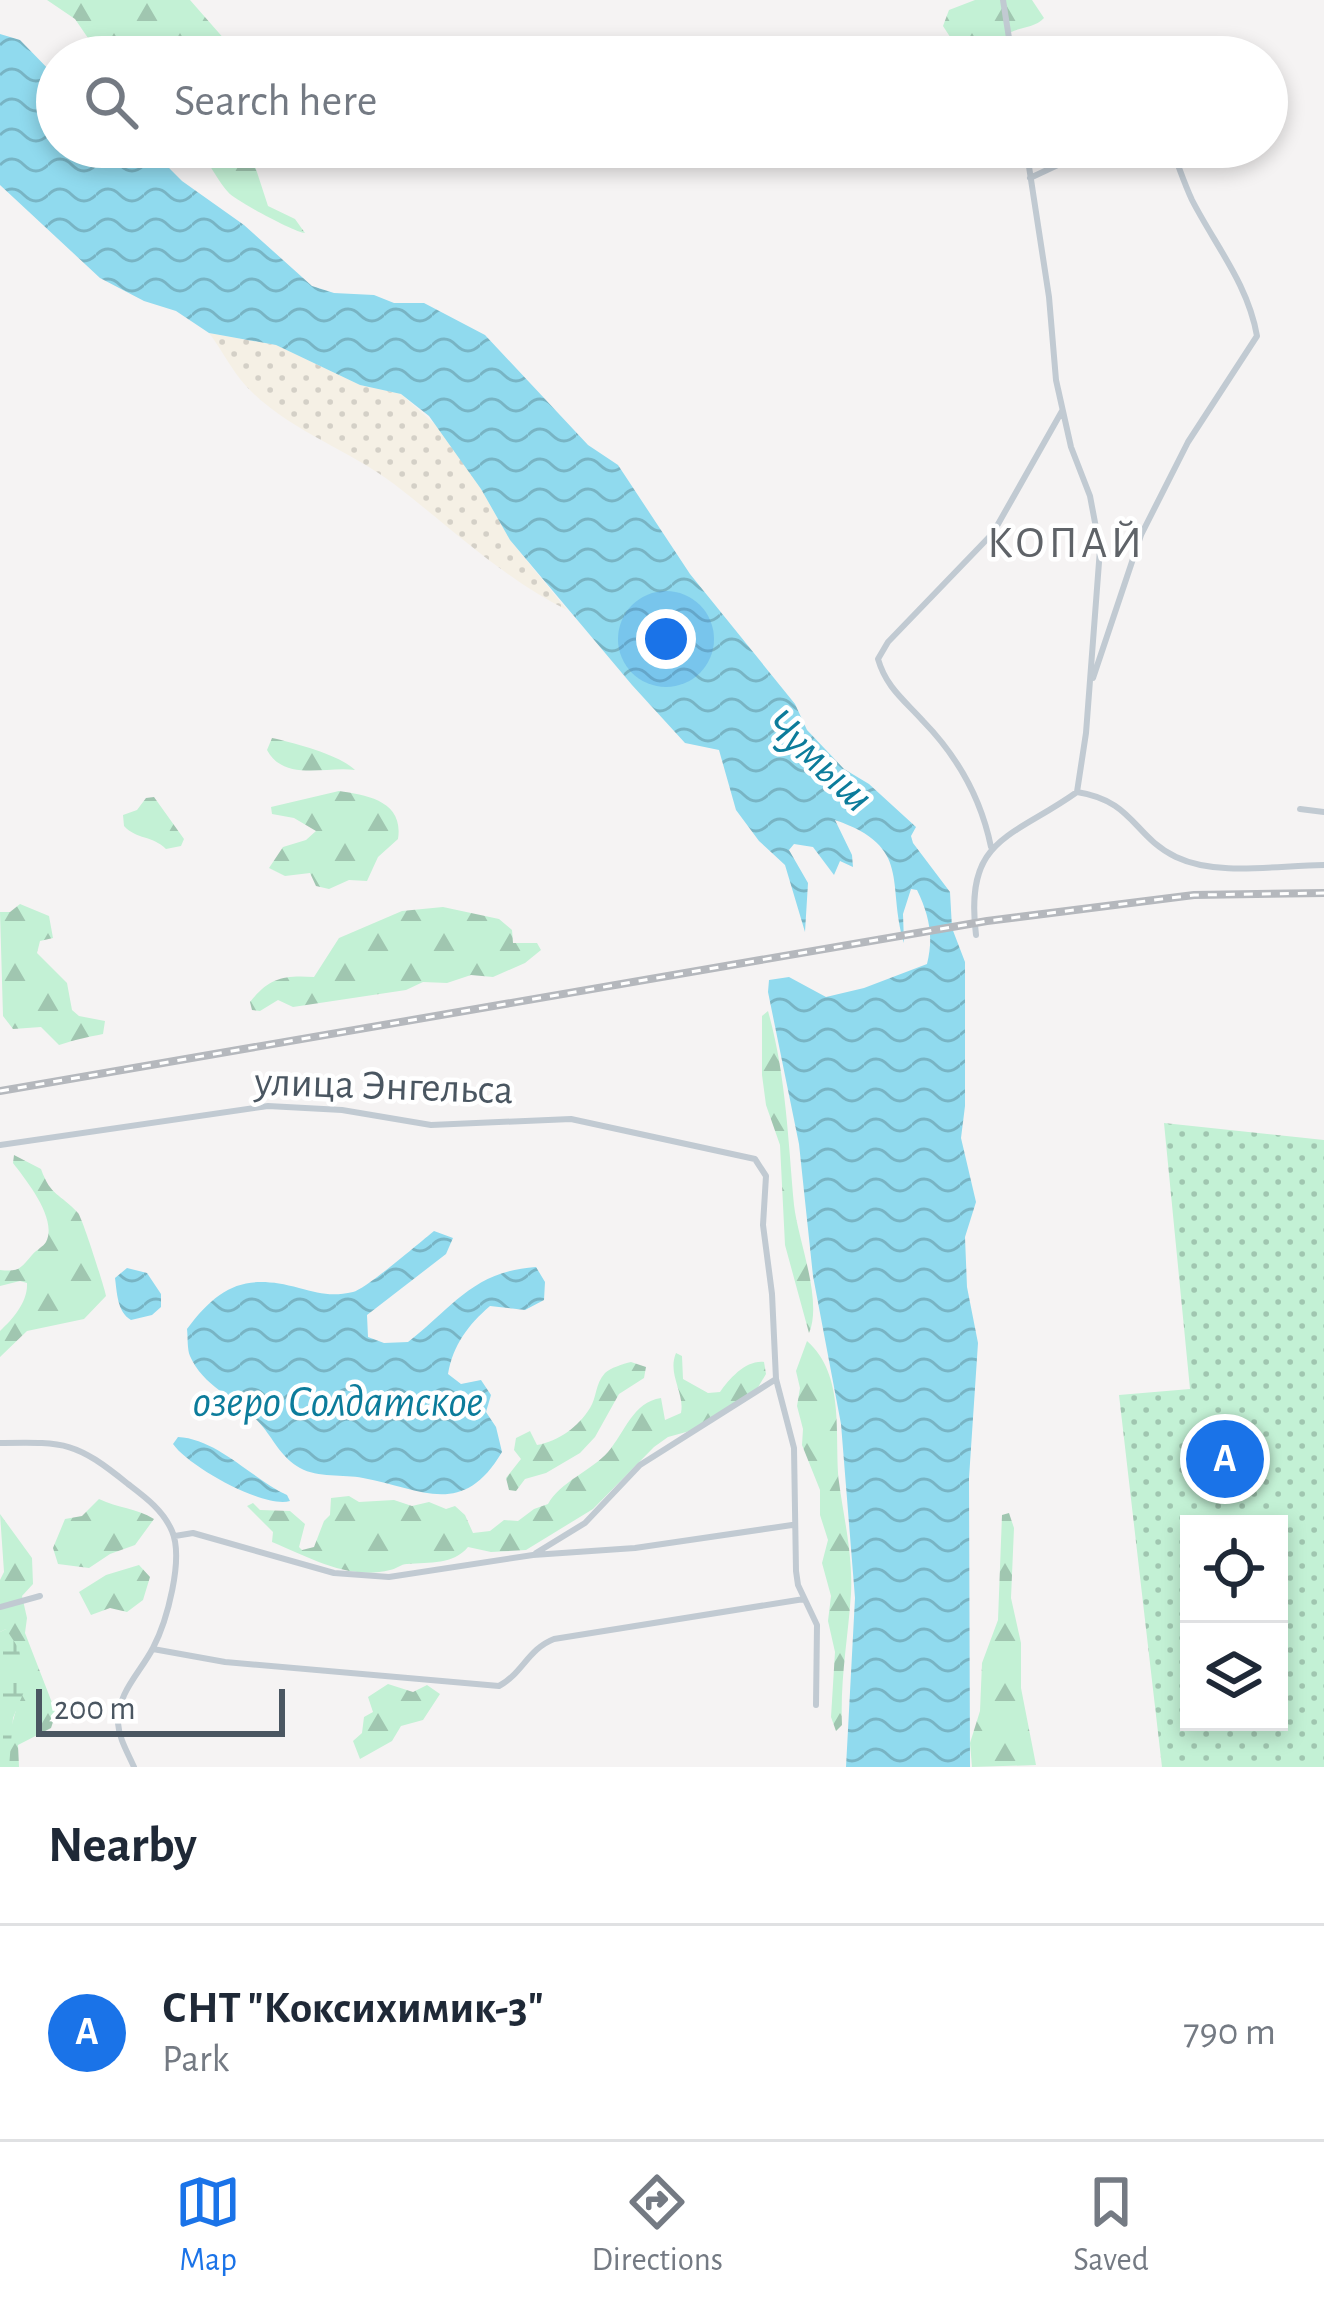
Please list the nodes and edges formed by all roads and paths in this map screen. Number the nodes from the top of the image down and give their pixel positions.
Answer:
1 (1003, 0) edge
2 (1009, 36) edge
3 (1028, 168) edge
4 (1051, 168) edge
5 (1179, 168) edge
6 (1030, 178) junction
7 (1063, 407) junction
8 (1089, 692) junction
9 (1077, 792) junction
10 (1300, 809) dead end
11 (1324, 812) edge
12 (991, 848) junction
13 (1324, 865) edge
14 (976, 934) dead end
15 (0, 1145) edge
16 (776, 1379) junction
17 (0, 1444) edge
18 (793, 1525) junction
19 (175, 1536) junction
20 (533, 1555) junction
21 (40, 1596) dead end
22 (805, 1599) junction
23 (0, 1607) edge
24 (152, 1649) junction
25 (816, 1705) dead end
26 (134, 1767) edge

1 - 2 street
3 - 6 street
4 - 6 street
5 - 8 street
6 - 7 street
7 - 8 street
7 - 12 street
8 - 9 street
9 - 12 street
9 - 13 street
10 - 11 street
12 - 14 street
15 - 16 street, улица Энгельса
16 - 18 street, улица Энгельса
16 - 20 street
17 - 19 street
18 - 20 street
18 - 22 street, улица Энгельса
19 - 20 street
19 - 24 street
21 - 23 street
22 - 24 street
22 - 25 street, улица Энгельса
24 - 26 street

